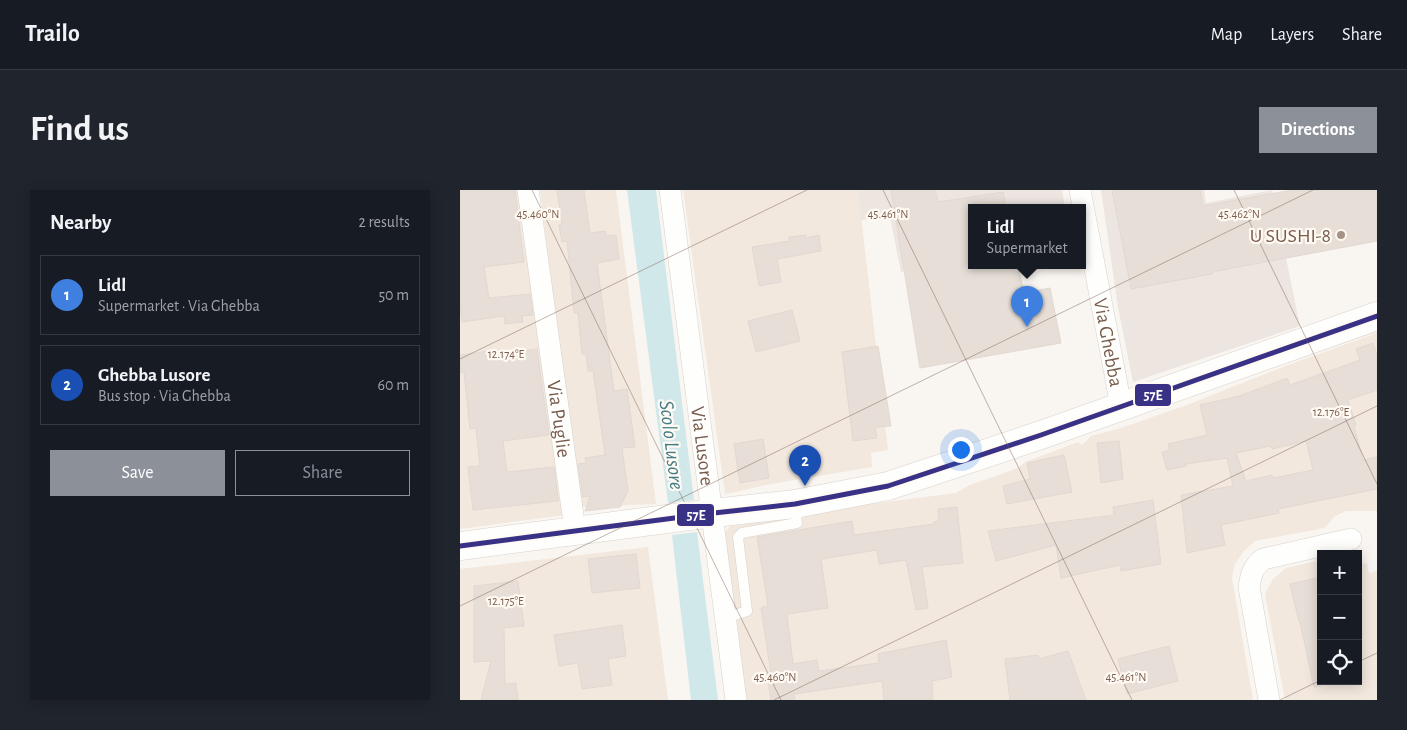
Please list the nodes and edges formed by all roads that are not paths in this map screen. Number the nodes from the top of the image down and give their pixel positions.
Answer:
1 (528, 190) edge
2 (670, 190) edge
3 (1080, 190) edge
4 (1083, 204) edge
5 (1086, 222) edge
6 (1377, 316) edge
7 (1121, 406) junction
8 (795, 504) junction
9 (708, 513) junction
10 (575, 530) junction
11 (1351, 539) dead end
12 (460, 546) edge
13 (726, 618) junction
14 (736, 700) edge
15 (1269, 700) edge

1 - 10 street, Via Puglie
2 - 9 street, Via Lusore
3 - 4 street, Via Ghebba
5 - 7 street, Via Ghebba
6 - 7 street, Via Ghebba
7 - 8 street, Via Ghebba
8 - 9 street, Via Ghebba
8 - 13 lane
9 - 10 street, Via Ghebba
9 - 13 street, Via Lusore
10 - 12 street, Via Ghebba
11 - 15 street
13 - 14 street, Via Lusore

